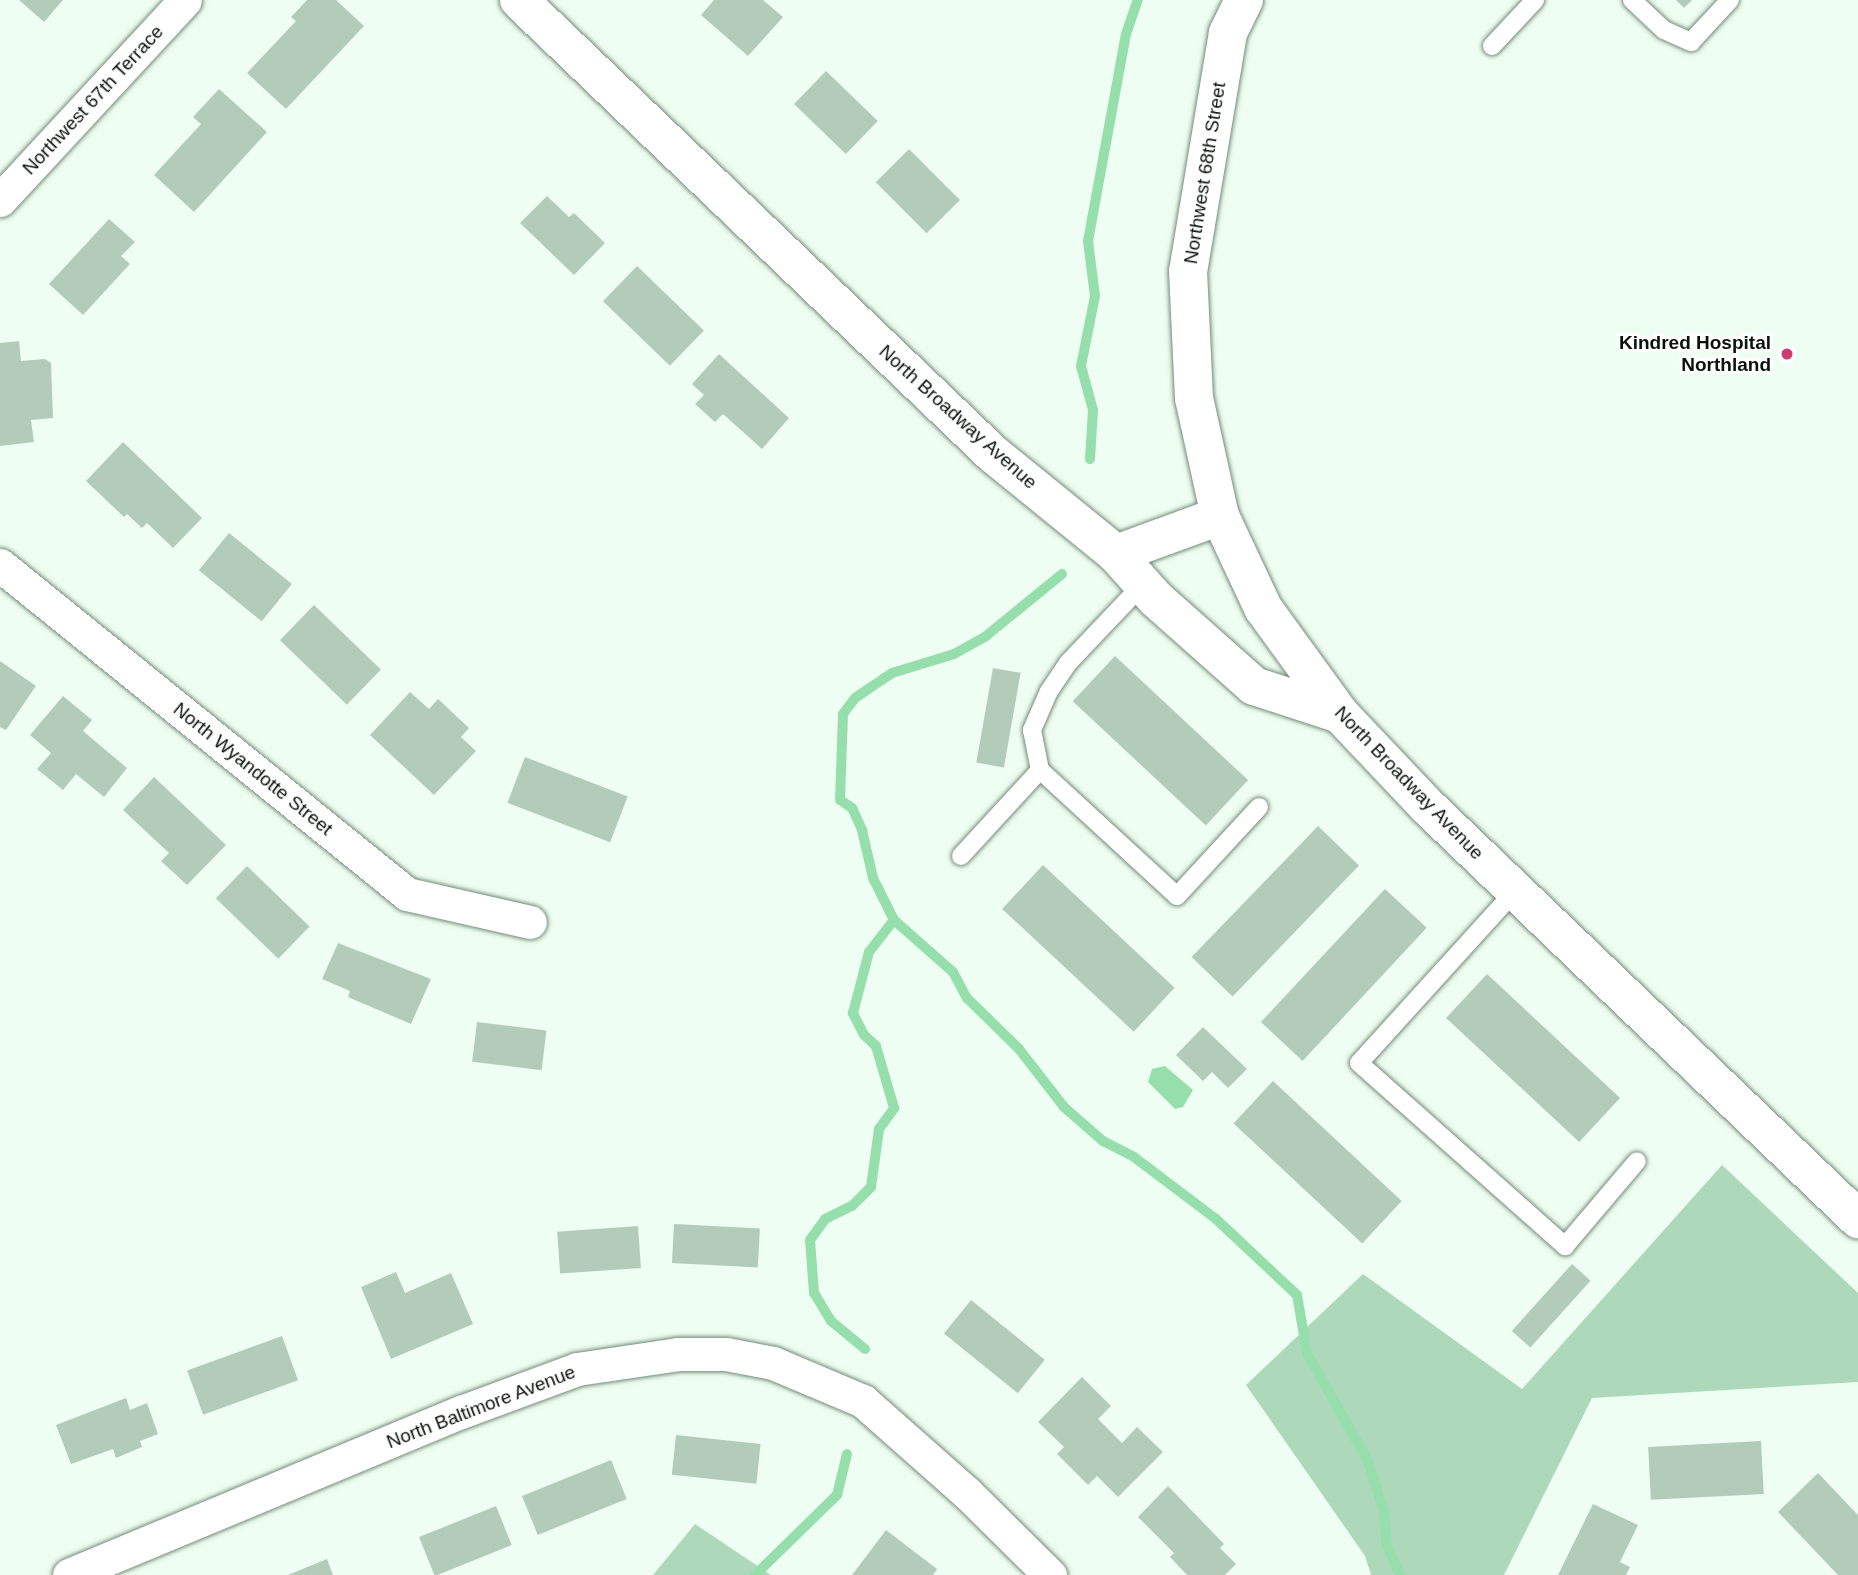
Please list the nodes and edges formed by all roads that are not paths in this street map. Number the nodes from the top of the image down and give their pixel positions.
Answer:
1 (185, 0) edge
2 (519, 0) edge
3 (1244, 0) edge
4 (1535, 0) edge
5 (1632, 0) edge
6 (1730, 0) edge
7 (1492, 46) dead end
8 (0, 200) edge
9 (1220, 516) junction
10 (1116, 554) junction
11 (0, 565) edge
12 (1143, 584) junction
13 (1340, 714) junction
14 (1040, 769) junction
15 (1259, 807) dead end
16 (961, 856) dead end
17 (1515, 891) junction
18 (530, 922) dead end
19 (1637, 1161) dead end
20 (1858, 1219) edge
21 (69, 1575) edge
22 (1050, 1575) edge

1 - 8 street, Northwest 67th Terrace
2 - 10 main road, North Broadway Avenue
3 - 9 main road, Northwest 68th Street
4 - 7 lane
5 - 6 lane
9 - 10 main road
9 - 13 main road, North Broadway Avenue
10 - 12 main road, North Broadway Avenue
11 - 18 street, North Wyandotte Street
12 - 13 main road, North Broadway Avenue
12 - 14 lane
13 - 17 main road, North Broadway Avenue
14 - 15 lane
14 - 16 lane
17 - 19 lane
17 - 20 main road, North Broadway Avenue
21 - 22 street, North Baltimore Avenue

